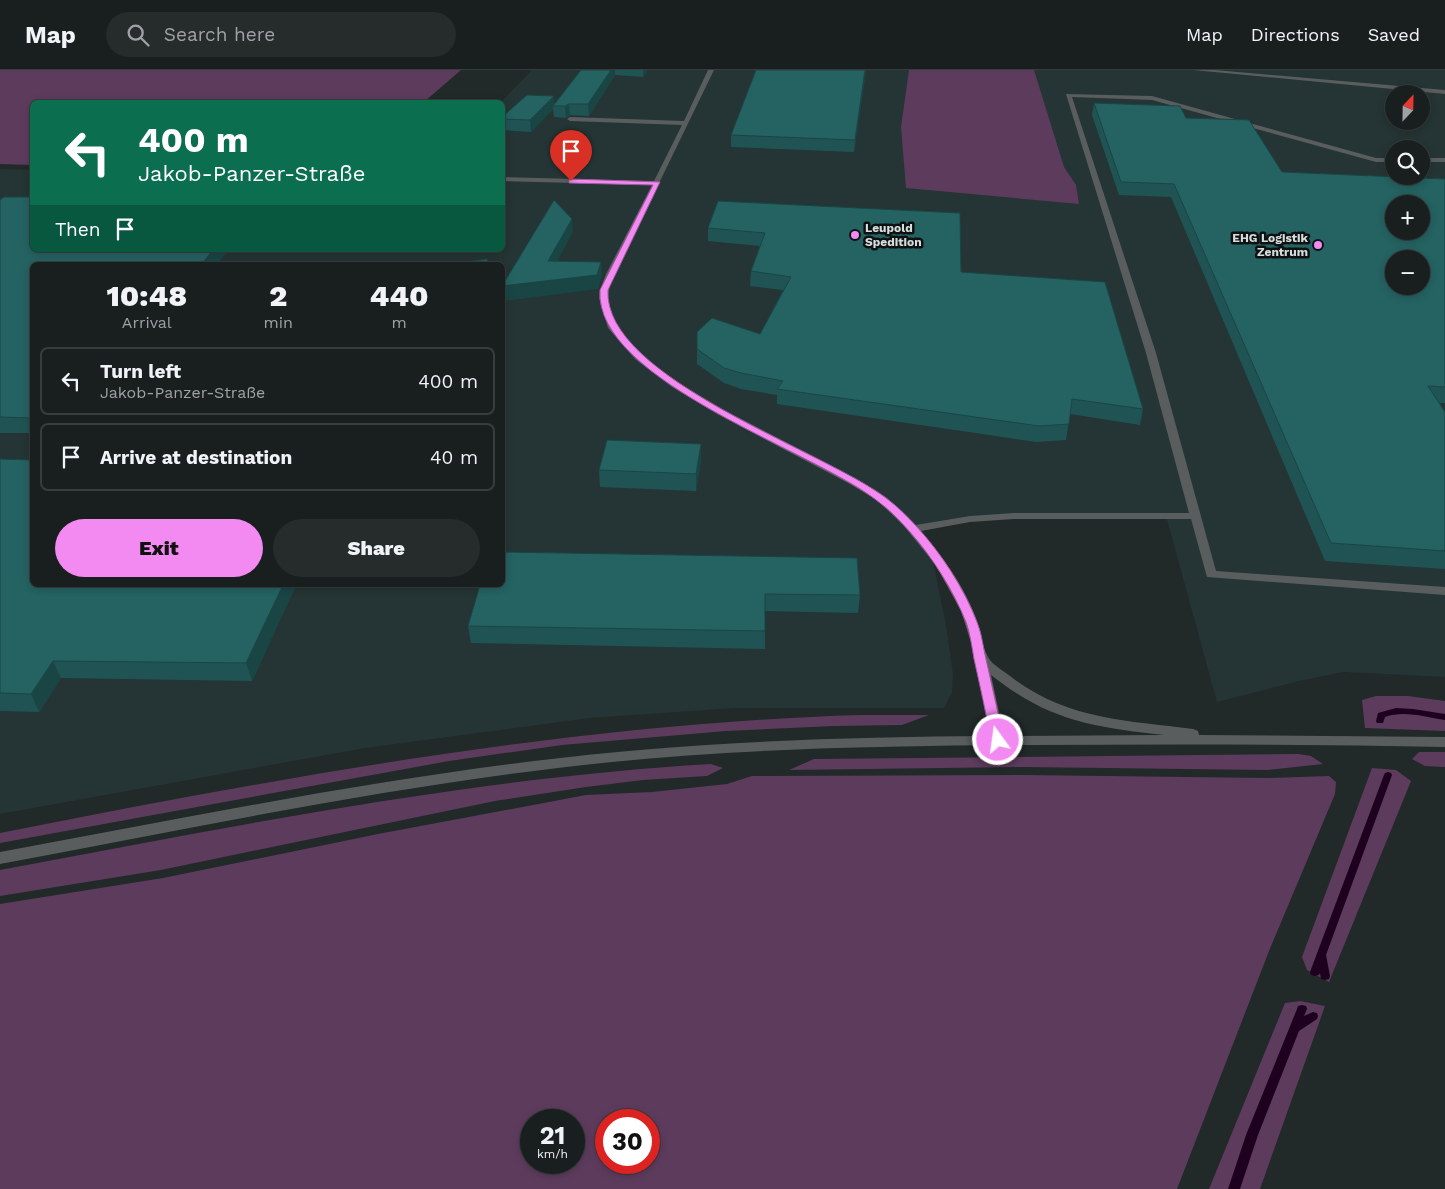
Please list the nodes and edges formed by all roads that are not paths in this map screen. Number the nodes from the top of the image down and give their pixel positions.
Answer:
1 (710, 70) edge
2 (1196, 70) edge
3 (1445, 92) edge
4 (570, 120) edge
5 (686, 124) junction
6 (1385, 160) edge
7 (1430, 160) edge
8 (1445, 160) edge
9 (505, 179) edge
10 (657, 183) junction
11 (1195, 516) junction
12 (913, 529) junction
13 (1445, 591) edge
14 (981, 659) junction
15 (998, 740) junction
16 (1240, 740) junction
17 (1445, 742) edge
18 (0, 858) edge

1 - 5 street
2 - 3 street
4 - 5 street
5 - 10 street
6 - 11 street
7 - 8 street
9 - 10 street
10 - 12 street
11 - 12 street
11 - 13 street
12 - 14 street
14 - 15 street
14 - 16 street
15 - 16 street
15 - 18 street
16 - 17 street

